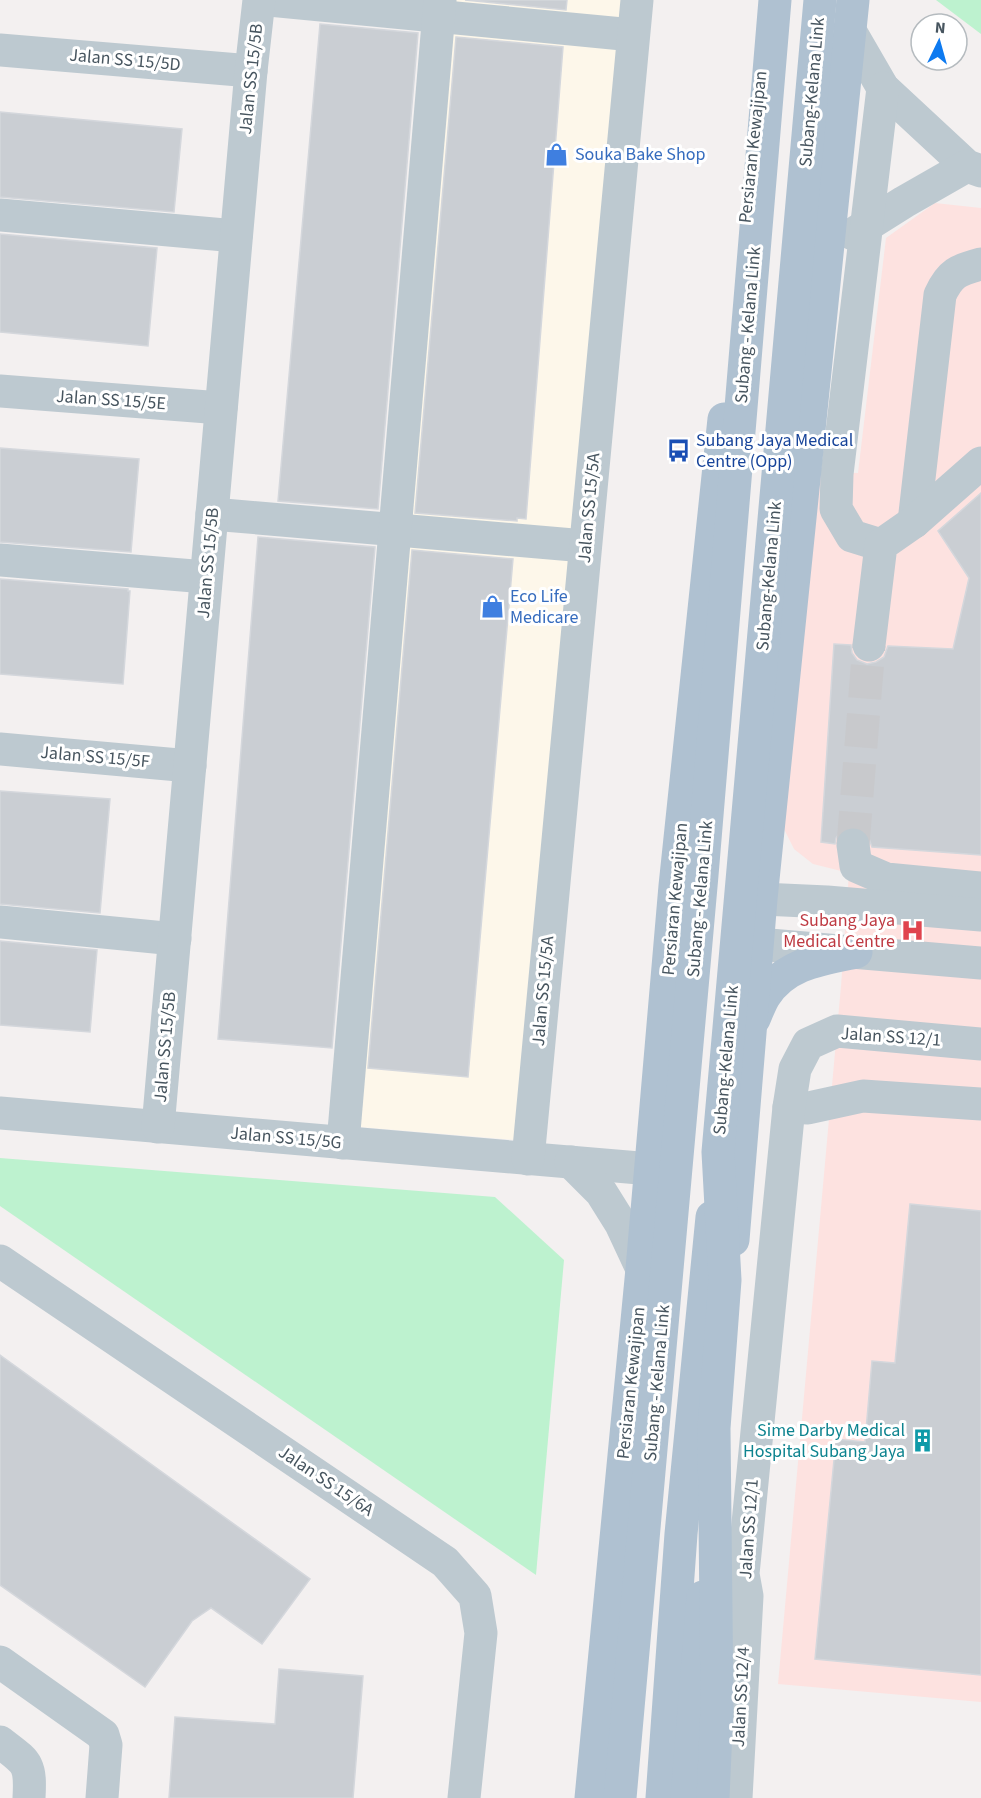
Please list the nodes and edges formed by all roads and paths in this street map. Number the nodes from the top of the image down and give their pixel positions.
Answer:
1 (259, 0) edge
2 (269, 0) edge
3 (637, 0) edge
4 (769, 0) edge
5 (775, 0) edge
6 (820, 0) edge
7 (440, 8) edge
8 (852, 16) edge
9 (633, 35) junction
10 (0, 50) edge
11 (251, 71) junction
12 (882, 88) junction
13 (974, 169) edge
14 (0, 216) edge
15 (867, 224) junction
16 (236, 236) junction
17 (828, 251) junction
18 (981, 264) edge
19 (0, 391) edge
20 (221, 408) junction
21 (981, 463) edge
22 (212, 514) junction
23 (914, 522) junction
24 (395, 530) junction
25 (881, 545) junction
26 (585, 546) junction
27 (0, 560) edge
28 (206, 577) junction
29 (869, 645) tunnel mouth
30 (0, 748) edge
31 (190, 766) junction
32 (853, 845) tunnel mouth
33 (675, 886) junction
34 (981, 888) edge
35 (761, 899) junction
36 (981, 915) edge
37 (690, 920) junction
38 (0, 922) edge
39 (175, 939) junction
40 (757, 944) junction
41 (856, 952) junction
42 (981, 963) edge
43 (751, 1024) junction
44 (981, 1044) edge
45 (981, 1062) edge
46 (981, 1104) edge
47 (799, 1108) junction
48 (0, 1113) edge
49 (158, 1127) junction
50 (343, 1143) junction
51 (718, 1152) junction
52 (528, 1159) junction
53 (571, 1162) junction
54 (651, 1169) junction
55 (0, 1261) edge
56 (642, 1269) junction
57 (633, 1365) junction
58 (747, 1596) joint
59 (0, 1662) edge
60 (0, 1742) edge
61 (30, 1798) edge
62 (102, 1798) edge
63 (464, 1798) edge
64 (591, 1798) edge
65 (620, 1798) edge
66 (662, 1798) edge
67 (687, 1798) edge
68 (713, 1798) edge
69 (736, 1798) edge

1 - 11 street, Jalan SS 15/5B
2 - 7 street
3 - 9 street, Jalan SS 15/5A
4 - 33 main road, Persiaran Kewajipan
5 - 65 main road, Subang - Kelana Link, bridge
6 - 51 main road, Subang-Kelana Link, bridge
7 - 9 street
7 - 24 street
8 - 12 street
8 - 17 main road
9 - 26 street, Jalan SS 15/5A
10 - 11 street, Jalan SS 15/5D
11 - 16 street, Jalan SS 15/5B
12 - 13 street
12 - 15 street
13 - 15 street
14 - 16 street
15 - 17 street
15 - 25 street
16 - 20 street, Jalan SS 15/5B
17 - 35 main road
18 - 23 street
19 - 20 street, Jalan SS 15/5E
20 - 22 street, Jalan SS 15/5B
21 - 23 street
22 - 24 street
22 - 28 street, Jalan SS 15/5B
23 - 25 street
24 - 26 street
24 - 50 street
25 - 29 street
26 - 52 street, Jalan SS 15/5A
27 - 28 street
28 - 31 street, Jalan SS 15/5B
30 - 31 street, Jalan SS 15/5F
31 - 39 street, Jalan SS 15/5B
32 - 34 street
33 - 37 main road
33 - 54 main road, Persiaran Kewajipan
35 - 36 street
35 - 37 main road
35 - 40 main road
37 - 40 main road
37 - 57 main road
38 - 39 street
39 - 49 street, Jalan SS 15/5B
40 - 41 street
40 - 43 main road
41 - 42 street
41 - 43 main road
43 - 67 main road
44 - 47 street, Jalan SS 12/1
45 - 47 street, Jalan SS 12/1
46 - 47 street
47 - 58 street, Jalan SS 12/1
48 - 49 street, Jalan SS 15/5G
49 - 50 street, Jalan SS 15/5G
50 - 52 street, Jalan SS 15/5G
51 - 66 main road, bridge
51 - 68 main road, bridge
52 - 53 street, Jalan SS 15/5G
53 - 54 street, Jalan SS 15/5G
53 - 56 street
54 - 56 main road, Persiaran Kewajipan
55 - 63 street, Jalan SS 15/6A
56 - 57 main road, Persiaran Kewajipan
57 - 64 main road, Persiaran Kewajipan
58 - 69 street, Jalan SS 12/4
59 - 62 street
60 - 61 street

